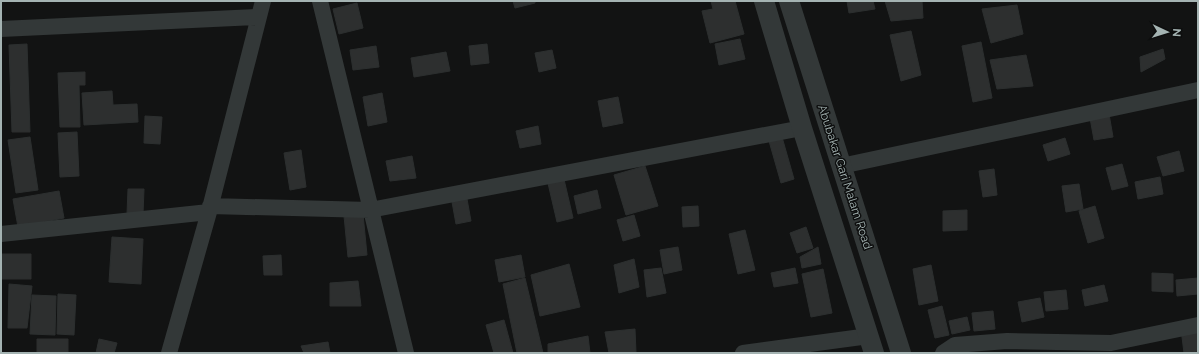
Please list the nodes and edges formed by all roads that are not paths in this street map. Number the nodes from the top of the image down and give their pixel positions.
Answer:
1 (263, 1) edge
2 (320, 1) edge
3 (764, 1) edge
4 (789, 1) edge
5 (258, 17) junction
6 (1, 29) edge
7 (1198, 90) edge
8 (802, 128) junction
9 (841, 166) junction
10 (209, 209) junction
11 (370, 210) junction
12 (1, 234) edge
13 (1198, 325) edge
14 (871, 345) edge
15 (169, 353) edge
16 (406, 353) edge
17 (743, 353) edge
18 (901, 353) edge
19 (943, 353) edge

1 - 5 street
2 - 11 street
3 - 8 street
4 - 9 street, Abubakar Gari Malam Road
5 - 6 street
5 - 10 street
7 - 9 street
8 - 11 street
8 - 14 street
9 - 18 street, Abubakar Gari Malam Road
10 - 11 street
10 - 12 street
10 - 15 street
11 - 16 street
13 - 19 street
14 - 17 street

